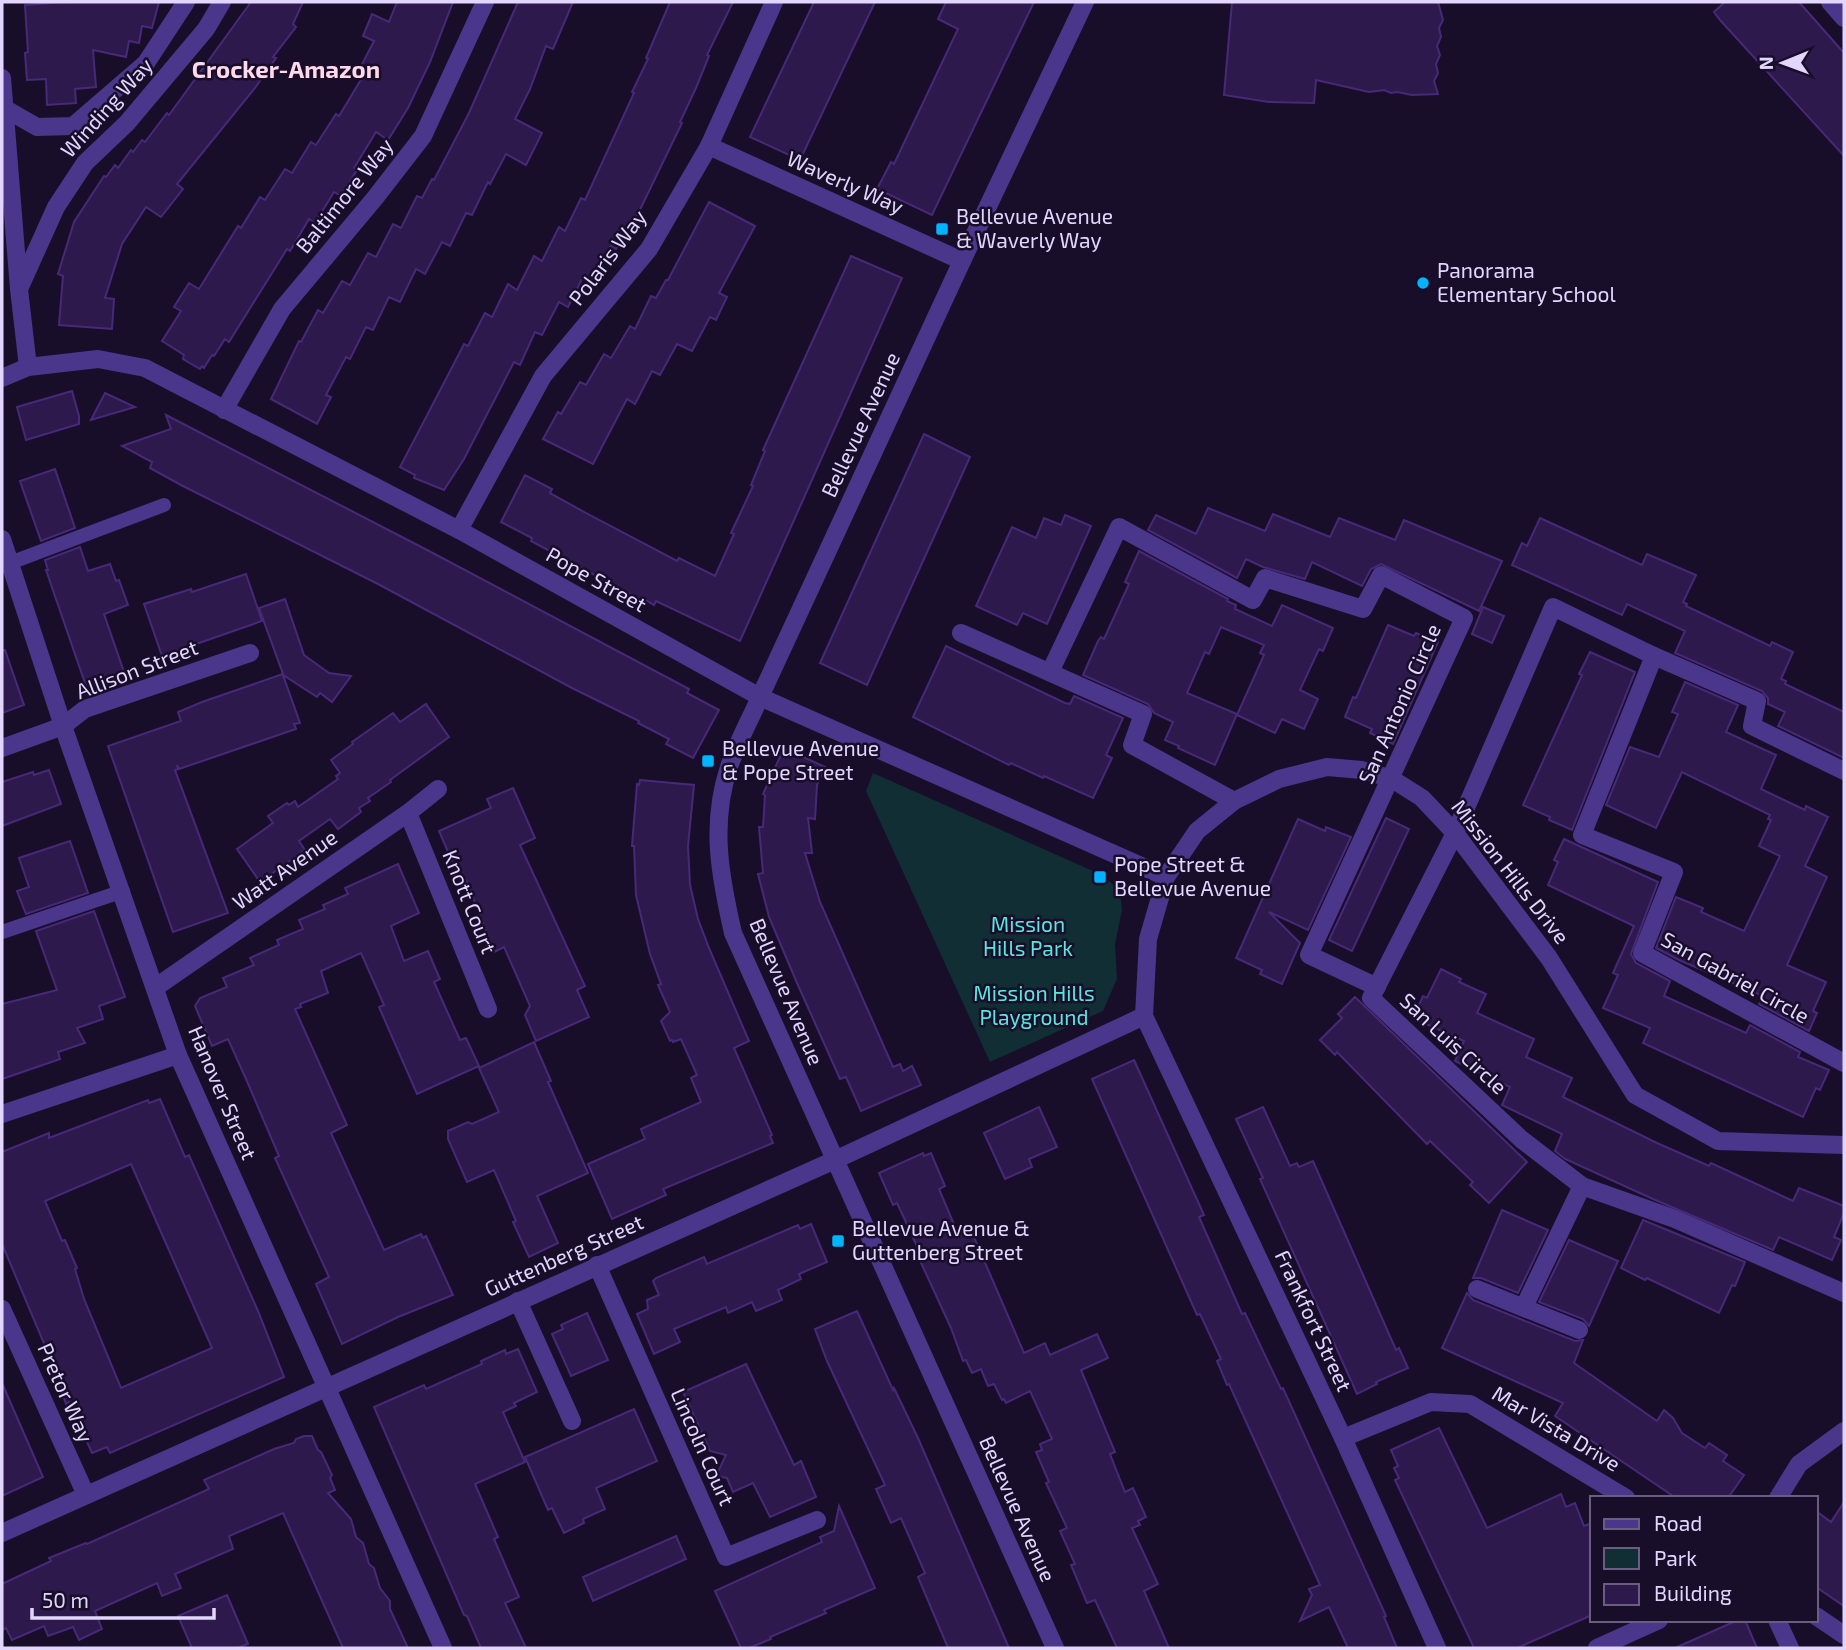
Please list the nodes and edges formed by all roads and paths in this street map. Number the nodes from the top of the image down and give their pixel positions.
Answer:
1 (186, 2) edge
2 (222, 2) edge
3 (485, 2) edge
4 (774, 2) edge
5 (1085, 2) edge
6 (1830, 2) edge
7 (1844, 18) edge
8 (2, 78) edge
9 (4, 108) junction
10 (709, 146) junction
11 (962, 261) junction
12 (19, 289) junction
13 (29, 367) junction
14 (2, 378) edge
15 (224, 410) junction
16 (164, 505) dead end
17 (459, 530) junction
18 (2, 539) edge
19 (6, 565) edge
20 (961, 633) dead end
21 (250, 653) dead end
22 (1654, 656) junction
23 (1049, 672) junction
24 (760, 697) junction
25 (64, 726) junction
26 (2, 748) edge
27 (1844, 771) edge
28 (1392, 779) junction
29 (438, 789) dead end
30 (1234, 801) junction
31 (408, 813) junction
32 (1455, 833) junction
33 (1166, 877) junction
34 (122, 891) junction
35 (2, 932) edge
36 (156, 987) junction
37 (1377, 987) junction
38 (488, 1009) dead end
39 (1144, 1016) junction
40 (178, 1055) junction
41 (1844, 1063) edge
42 (2, 1114) edge
43 (1844, 1145) edge
44 (835, 1160) junction
45 (1582, 1186) junction
46 (597, 1265) junction
47 (1477, 1289) dead end
48 (1844, 1293) edge
49 (519, 1301) junction
50 (1524, 1307) junction
51 (2, 1309) edge
52 (1579, 1330) dead end
53 (327, 1388) junction
54 (572, 1421) dead end
55 (1844, 1431) edge
56 (1343, 1438) junction
57 (86, 1495) junction
58 (1623, 1496) edge
59 (1779, 1496) edge
60 (817, 1520) dead end
61 (2, 1533) edge
62 (1818, 1617) edge
63 (1655, 1622) edge
64 (1778, 1622) edge
65 (1844, 1635) edge
66 (443, 1648) edge
67 (1055, 1648) edge
68 (1437, 1648) edge
69 (1597, 1648) edge
70 (1790, 1648) edge

1 - 9 street, Winding Way
2 - 12 street, Winding Way
3 - 15 street, Baltimore Way
4 - 10 street, Polaris Way
5 - 11 street, Bellevue Avenue
6 - 7 street
8 - 9 street
9 - 12 street
10 - 11 street, Waverly Way
10 - 17 street, Polaris Way
11 - 24 street, Bellevue Avenue
12 - 13 street
13 - 14 street, Pope Street
13 - 15 street, Pope Street
15 - 17 street, Pope Street
16 - 19 lane
17 - 24 street, Pope Street
18 - 19 street, Hanover Street
19 - 25 street, Hanover Street
20 - 23 street
21 - 25 street, Allison Street
22 - 27 street
22 - 32 street
22 - 41 street, San Gabriel Circle
23 - 28 street, San Antonio Circle
23 - 30 street
24 - 33 street, Pope Street
24 - 44 street, Bellevue Avenue
25 - 26 street, Allison Street
25 - 34 street, Hanover Street
28 - 30 street, Mission Hills Drive
28 - 32 street, Mission Hills Drive
28 - 37 street, San Antonio Circle
29 - 31 street, Watt Avenue
30 - 33 street, Mission Hills Drive
31 - 36 street, Watt Avenue
31 - 38 street, Knott Court
32 - 37 street, San Luis Circle
32 - 43 street, Mission Hills Drive
33 - 39 street, Mission Hills Drive
34 - 35 lane
34 - 36 street, Hanover Street
36 - 40 street, Hanover Street
37 - 45 street, San Luis Circle
39 - 44 street, Guttenberg Street
39 - 56 street, Frankfort Street
40 - 42 street
40 - 53 street, Hanover Street
44 - 46 street, Guttenberg Street
44 - 67 street, Bellevue Avenue
45 - 48 street, San Luis Circle
45 - 50 street
46 - 49 street, Guttenberg Street
46 - 60 street, Lincoln Court
47 - 50 street
49 - 53 street, Guttenberg Street
49 - 54 street
50 - 52 street
51 - 57 street, Pretor Way
53 - 57 street, Guttenberg Street
53 - 66 street, Hanover Street
55 - 59 street
56 - 58 street, Mar Vista Drive
56 - 68 street, Frankfort Street
57 - 61 street, Guttenberg Street
62 - 65 street
63 - 69 street
64 - 70 street

